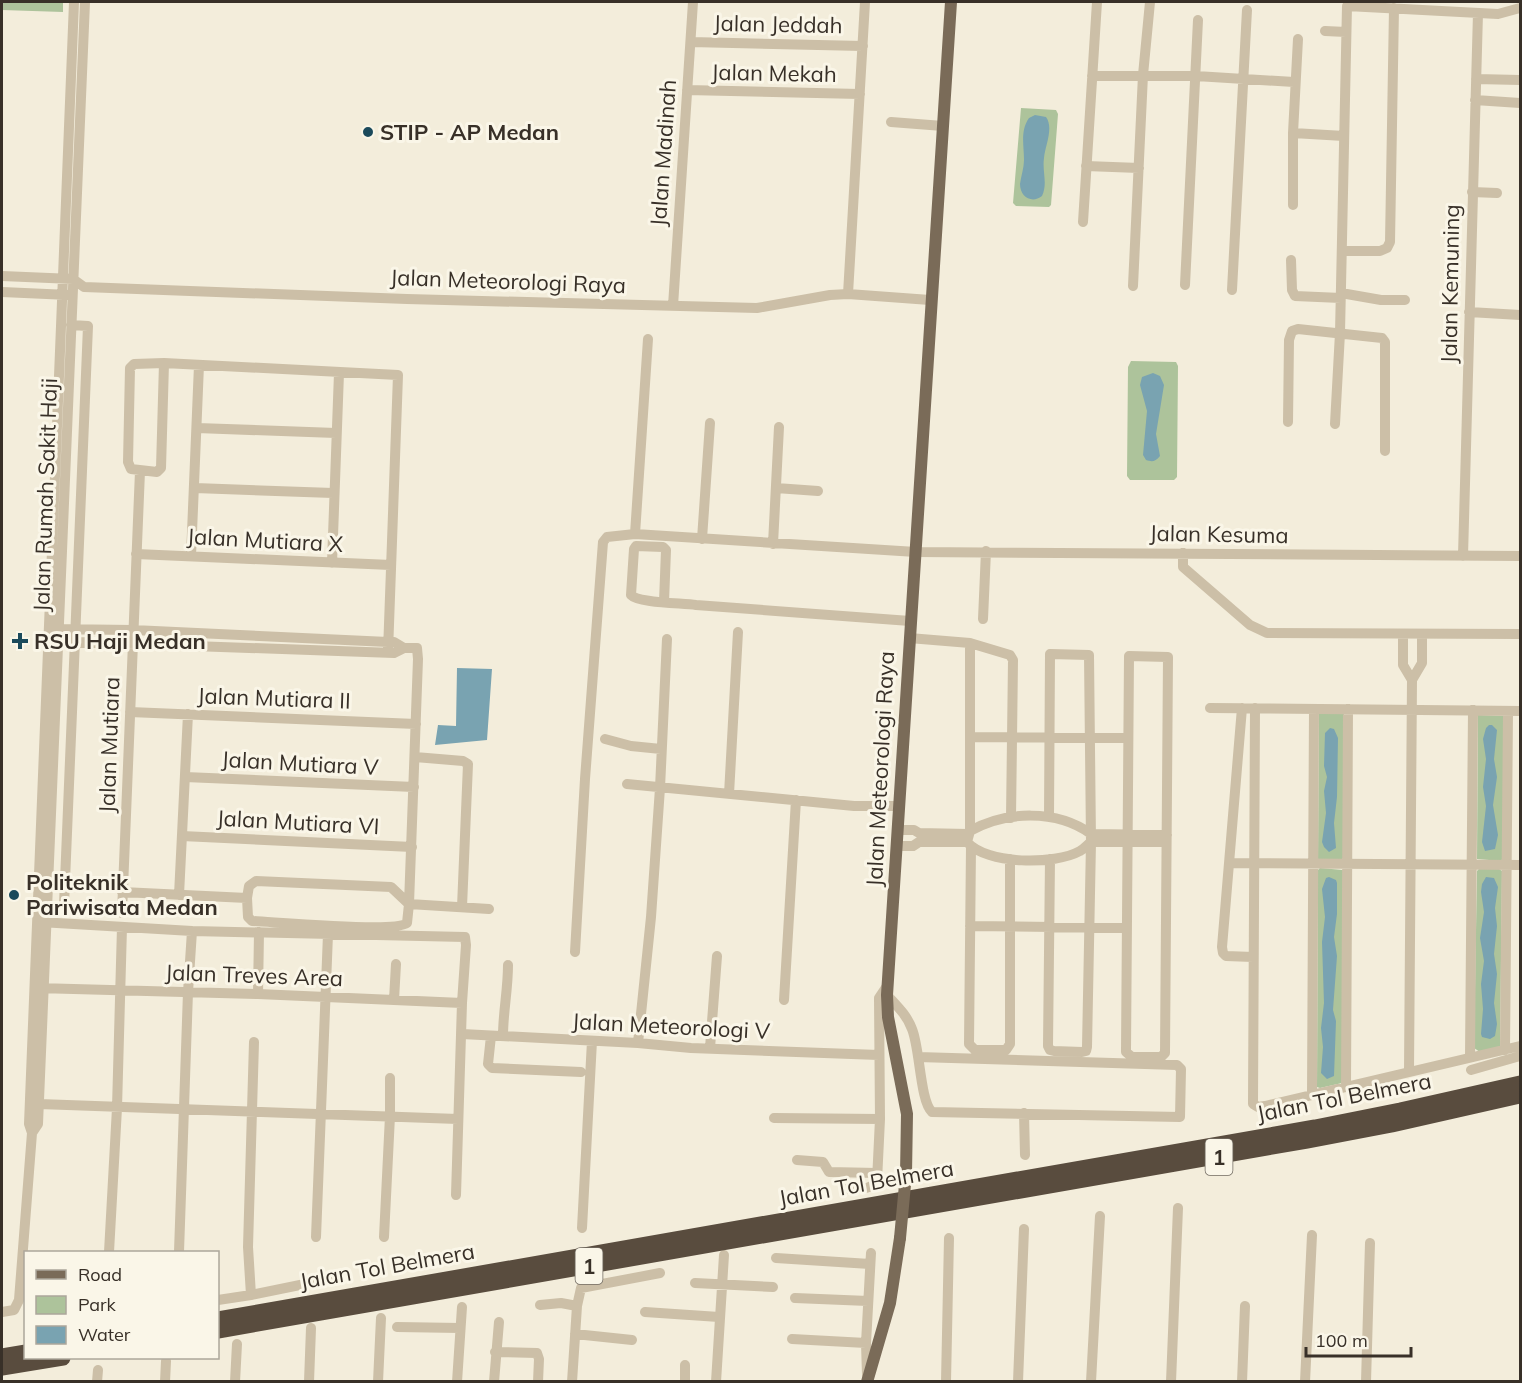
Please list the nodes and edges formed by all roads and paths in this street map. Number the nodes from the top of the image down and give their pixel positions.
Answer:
1 (74, 2) edge
2 (85, 2) edge
3 (693, 2) edge
4 (865, 2) edge
5 (951, 2) edge
6 (1097, 2) edge
7 (1150, 2) edge
8 (1397, 6) edge
9 (1515, 7) edge
10 (1247, 10) dead end
11 (1478, 13) junction
12 (1198, 20) dead end
13 (1325, 31) dead end
14 (1346, 32) junction
15 (1298, 39) dead end
16 (691, 42) junction
17 (863, 46) junction
18 (1143, 75) junction
19 (1196, 75) junction
20 (1092, 76) junction
21 (1243, 78) junction
22 (1476, 80) junction
23 (1521, 80) edge
24 (1294, 82) junction
25 (687, 90) junction
26 (860, 94) junction
27 (1475, 100) junction
28 (1521, 103) edge
29 (891, 122) dead end
30 (943, 126) junction
31 (1293, 133) junction
32 (1344, 136) junction
33 (1086, 166) junction
34 (1139, 168) junction
35 (1472, 192) junction
36 (1497, 193) dead end
37 (1293, 205) dead end
38 (1083, 222) dead end
39 (1342, 251) junction
40 (1291, 260) dead end
41 (2, 276) edge
42 (68, 279) junction
43 (1185, 285) dead end
44 (1133, 286) dead end
45 (84, 287) junction
46 (1232, 290) dead end
47 (2, 292) edge
48 (67, 294) junction
49 (848, 294) junction
50 (930, 300) junction
51 (1405, 300) dead end
52 (1341, 301) junction
53 (673, 306) junction
54 (1521, 315) edge
55 (1469, 318) junction
56 (71, 325) junction
57 (1340, 333) junction
58 (648, 339) dead end
59 (164, 363) junction
60 (199, 365) junction
61 (339, 373) junction
62 (1288, 422) dead end
63 (710, 423) dead end
64 (1335, 424) dead end
65 (779, 427) dead end
66 (197, 428) junction
67 (336, 433) junction
68 (1384, 451) dead end
69 (140, 471) junction
70 (195, 488) junction
71 (776, 488) junction
72 (818, 491) dead end
73 (333, 493) junction
74 (635, 534) junction
75 (702, 539) junction
76 (773, 544) junction
77 (916, 552) junction
78 (986, 552) junction
79 (1183, 553) junction
80 (136, 554) junction
81 (191, 556) junction
82 (1463, 556) junction
83 (1521, 556) edge
84 (332, 563) junction
85 (391, 566) junction
86 (664, 602) junction
87 (983, 619) dead end
88 (910, 621) junction
89 (54, 629) junction
90 (76, 629) junction
91 (133, 630) junction
92 (738, 632) dead end
93 (1403, 634) junction
94 (1422, 634) junction
95 (1521, 634) edge
96 (909, 638) junction
97 (667, 639) dead end
98 (53, 641) junction
99 (75, 642) junction
100 (970, 643) junction
101 (133, 644) junction
102 (388, 647) junction
103 (1412, 680) junction
104 (1210, 708) dead end
105 (1242, 708) junction
106 (1255, 708) junction
107 (1314, 709) junction
108 (1348, 709) junction
109 (1412, 710) junction
110 (1473, 710) junction
111 (1508, 711) junction
112 (1521, 711) edge
113 (130, 712) junction
114 (188, 714) junction
115 (416, 724) junction
116 (971, 737) junction
117 (1013, 737) junction
118 (1049, 738) junction
119 (1089, 738) junction
120 (1128, 738) junction
121 (605, 739) dead end
122 (661, 749) junction
123 (415, 757) junction
124 (185, 777) junction
125 (627, 784) dead end
126 (414, 788) junction
127 (660, 788) junction
128 (729, 794) junction
129 (796, 800) junction
130 (899, 806) junction
131 (1049, 817) junction
132 (1011, 818) junction
133 (898, 831) junction
134 (182, 837) junction
135 (919, 837) junction
136 (969, 838) junction
137 (1091, 838) junction
138 (1127, 838) junction
139 (1166, 838) junction
140 (897, 846) junction
141 (412, 847) junction
142 (1010, 859) junction
143 (1050, 859) junction
144 (1230, 863) junction
145 (1253, 864) junction
146 (1313, 864) junction
147 (1348, 864) junction
148 (1410, 864) junction
149 (1472, 865) junction
150 (1507, 865) junction
151 (1521, 865) edge
152 (411, 869) junction
153 (394, 888) junction
154 (122, 892) junction
155 (179, 895) junction
156 (247, 898) junction
157 (409, 904) junction
158 (64, 905) dead end
159 (462, 907) junction
160 (489, 909) dead end
161 (122, 913) dead end
162 (42, 922) junction
163 (970, 926) junction
164 (122, 927) junction
165 (1010, 927) junction
166 (1049, 928) junction
167 (1089, 928) junction
168 (1127, 928) junction
169 (192, 931) junction
170 (259, 932) junction
171 (328, 934) junction
172 (575, 952) dead end
173 (717, 956) dead end
174 (1253, 957) junction
175 (396, 964) dead end
176 (508, 965) dead end
177 (39, 988) junction
178 (121, 990) junction
179 (887, 990) junction
180 (188, 992) junction
181 (258, 994) junction
182 (325, 998) junction
183 (394, 1000) junction
184 (784, 1000) dead end
185 (462, 1003) junction
186 (38, 1016) junction
187 (462, 1034) junction
188 (490, 1036) junction
189 (503, 1036) junction
190 (592, 1041) junction
191 (254, 1042) dead end
192 (638, 1042) junction
193 (1521, 1046) edge
194 (710, 1048) junction
195 (1505, 1050) junction
196 (879, 1055) junction
197 (1521, 1056) edge
198 (918, 1057) junction
199 (1470, 1057) junction
200 (1471, 1070) dead end
201 (1409, 1071) junction
202 (581, 1072) dead end
203 (390, 1077) dead end
204 (1521, 1083) edge
205 (1346, 1087) junction
206 (1312, 1095) junction
207 (1521, 1096) edge
208 (39, 1104) junction
209 (117, 1108) junction
210 (186, 1109) junction
211 (252, 1111) junction
212 (1024, 1113) junction
213 (321, 1114) junction
214 (390, 1116) junction
215 (774, 1118) dead end
216 (458, 1119) junction
217 (880, 1119) junction
218 (32, 1133) junction
219 (1025, 1155) dead end
220 (797, 1160) dead end
221 (877, 1173) junction
222 (844, 1189) dead end
223 (456, 1195) dead end
224 (1179, 1208) dead end
225 (1100, 1216) dead end
226 (582, 1228) dead end
227 (1024, 1228) dead end
228 (1312, 1235) dead end
229 (316, 1237) dead end
230 (384, 1237) dead end
231 (949, 1238) dead end
232 (1370, 1243) dead end
233 (109, 1251) edge
234 (179, 1251) edge
235 (724, 1256) dead end
236 (776, 1258) dead end
237 (660, 1273) dead end
238 (344, 1276) dead end
239 (695, 1282) dead end
240 (21, 1284) junction
241 (721, 1284) junction
242 (773, 1287) dead end
243 (24, 1291) edge
244 (251, 1295) junction
245 (795, 1298) dead end
246 (219, 1300) edge
247 (868, 1301) junction
248 (540, 1305) dead end
249 (577, 1306) junction
250 (1245, 1306) dead end
251 (462, 1307) dead end
252 (2, 1312) edge
253 (645, 1312) dead end
254 (719, 1317) junction
255 (381, 1318) dead end
256 (219, 1319) edge
257 (499, 1322) dead end
258 (397, 1326) dead end
259 (311, 1328) dead end
260 (460, 1328) junction
261 (219, 1330) edge
262 (575, 1334) junction
263 (792, 1339) dead end
264 (632, 1340) dead end
265 (866, 1343) junction
266 (237, 1344) dead end
267 (24, 1352) edge
268 (495, 1352) junction
269 (2, 1356) edge
270 (57, 1359) edge
271 (166, 1361) dead end
272 (685, 1365) dead end
273 (2, 1368) edge
274 (867, 1380) edge
275 (165, 1382) edge
276 (235, 1382) edge
277 (309, 1382) edge
278 (378, 1382) edge
279 (457, 1382) edge
280 (494, 1382) edge
281 (538, 1382) edge
282 (572, 1382) edge
283 (685, 1382) edge
284 (716, 1382) edge
285 (946, 1382) edge
286 (1018, 1382) edge
287 (1091, 1382) edge
288 (1171, 1382) edge
289 (1242, 1382) edge
290 (1305, 1382) edge
291 (1366, 1382) edge

1 - 42 street, Jalan Rumah Sakit Haji
2 - 42 street, Jalan Rumah Sakit Haji
3 - 16 street, Jalan Madinah
4 - 17 street
5 - 30 main road, Jalan Meteorologi Raya
6 - 20 street
7 - 18 street
8 - 11 street
8 - 14 street
8 - 39 street
9 - 11 street
10 - 21 street
11 - 22 street, Jalan Kemuning
12 - 19 street
13 - 14 street
14 - 32 street
15 - 24 street
16 - 17 street, Jalan Jeddah
16 - 25 street, Jalan Madinah
17 - 26 street
18 - 19 street
18 - 20 street
18 - 34 street
19 - 21 street
19 - 43 street
20 - 33 street
21 - 24 street
21 - 46 street
22 - 23 street
22 - 27 street, Jalan Kemuning
24 - 31 street
25 - 26 street, Jalan Mekah
25 - 53 street, Jalan Madinah
26 - 49 street
27 - 28 street
27 - 35 street, Jalan Kemuning
29 - 30 street
30 - 50 main road, Jalan Meteorologi Raya
31 - 32 street
31 - 37 street
32 - 39 street
33 - 34 street
33 - 38 street
34 - 44 street
35 - 36 street
35 - 55 street, Jalan Kemuning
39 - 52 street
40 - 52 street
41 - 42 street
42 - 45 street
42 - 48 street, Jalan Rumah Sakit Haji
45 - 48 street
45 - 53 street, Jalan Meteorologi Raya
47 - 48 street
48 - 56 street, Jalan Rumah Sakit Haji
48 - 89 street, Jalan Rumah Sakit Haji
49 - 50 street, Jalan Meteorologi Raya
49 - 53 street, Jalan Meteorologi Raya
50 - 77 main road, Jalan Meteorologi Raya
51 - 52 street
52 - 57 street
54 - 55 street
55 - 82 street, Jalan Kemuning
56 - 89 street, Jalan Rumah Sakit Haji
56 - 90 street
57 - 62 street
57 - 64 street
57 - 68 street
58 - 74 street
59 - 60 street
59 - 69 street
59 - 69 street
60 - 61 street
60 - 66 street
61 - 67 street
61 - 85 street
63 - 75 street
65 - 71 street
66 - 67 street
66 - 70 street
67 - 73 street
69 - 80 street, Jalan Mutiara
70 - 73 street
70 - 81 street
71 - 72 street
71 - 76 street
73 - 84 street
74 - 75 street, Jalan Kesuma
74 - 172 street, Jalan Kesuma
75 - 76 street, Jalan Kesuma
76 - 77 street, Jalan Kesuma
77 - 78 street, Jalan Kesuma
77 - 88 main road, Jalan Meteorologi Raya
78 - 79 street, Jalan Kesuma
78 - 87 street
79 - 82 street, Jalan Kesuma
79 - 93 street
80 - 81 street, Jalan Mutiara X
80 - 91 street, Jalan Mutiara
81 - 84 street, Jalan Mutiara X
82 - 83 street, Jalan Kesuma
84 - 85 street, Jalan Mutiara X
85 - 102 street
86 - 86 street
86 - 88 street
88 - 96 main road, Jalan Meteorologi Raya
89 - 90 street
89 - 98 street, Jalan Rumah Sakit Haji
90 - 91 street
90 - 99 street
91 - 101 street, Jalan Mutiara
91 - 102 street
92 - 128 street
93 - 94 street
93 - 103 street
94 - 95 street
94 - 103 street
96 - 100 street
96 - 130 main road, Jalan Meteorologi Raya
97 - 122 street
98 - 99 street
98 - 162 street, Jalan Rumah Sakit Haji
99 - 101 street
99 - 158 street
100 - 116 street
100 - 117 street
101 - 102 street
101 - 113 street, Jalan Mutiara
102 - 115 street
103 - 109 street
104 - 105 street
105 - 106 street
105 - 144 street
106 - 107 street
106 - 145 street
107 - 108 street
107 - 146 street
108 - 109 street
108 - 147 street
109 - 110 street
109 - 148 street
110 - 111 street
110 - 149 street
111 - 112 street
111 - 150 street
113 - 114 street, Jalan Mutiara II
113 - 154 street, Jalan Mutiara
114 - 115 street, Jalan Mutiara II
114 - 124 street
115 - 123 street
116 - 117 street
116 - 136 street
117 - 118 street
117 - 132 street
118 - 119 street
118 - 119 street
118 - 131 street
119 - 120 street
119 - 137 street
120 - 138 street
120 - 139 street
121 - 122 street
122 - 127 street
123 - 126 street
123 - 159 street
124 - 126 street, Jalan Mutiara V
124 - 134 street
125 - 127 street
126 - 141 street
127 - 128 street
127 - 192 street
128 - 129 street
129 - 130 street
129 - 184 street
130 - 133 main road, Jalan Meteorologi Raya
131 - 132 street
131 - 137 street
132 - 136 street
133 - 135 street
133 - 140 main road, Jalan Meteorologi Raya
134 - 141 street, Jalan Mutiara VI
134 - 155 street
135 - 136 street
135 - 140 street
136 - 142 street
136 - 163 street
137 - 138 street
137 - 143 street
137 - 167 street
138 - 139 street
138 - 168 street
139 - 168 street
140 - 179 main road, Jalan Meteorologi Raya
141 - 152 street
142 - 143 street
142 - 165 street
143 - 166 street
144 - 145 street
144 - 174 street
145 - 146 street
145 - 174 street
146 - 147 street
146 - 206 street
147 - 148 street
147 - 205 street
148 - 149 street
148 - 201 street
149 - 150 street
149 - 199 street
150 - 151 street
150 - 195 street
152 - 153 street
152 - 157 street
153 - 156 street
153 - 157 street
154 - 155 street
154 - 161 street, Jalan Mutiara
155 - 156 street
156 - 157 street
157 - 159 street
159 - 160 street
162 - 164 street
162 - 177 street, Jalan Rumah Sakit Haji
163 - 165 street
163 - 165 street
164 - 169 street
164 - 178 street
165 - 166 street
166 - 167 street
166 - 167 street
167 - 168 street
169 - 170 street
169 - 180 street
170 - 171 street
170 - 181 street
171 - 182 street
171 - 185 street
173 - 194 street
174 - 206 street
175 - 183 street
176 - 189 street
177 - 178 street, Jalan Treves Area
177 - 186 street, Jalan Rumah Sakit Haji
178 - 180 street, Jalan Treves Area
178 - 209 street
179 - 196 street
179 - 198 street
179 - 274 main road, Jalan Meteorologi Raya, bridge
180 - 181 street, Jalan Treves Area
180 - 210 street
181 - 182 street, Jalan Treves Area
182 - 183 street, Jalan Treves Area
182 - 213 street
183 - 185 street, Jalan Treves Area
185 - 187 street
186 - 208 street, Jalan Rumah Sakit Haji
186 - 218 street, Jalan Rumah Sakit Haji
187 - 188 street, Jalan Meteorologi V
187 - 216 street
188 - 189 street, Jalan Meteorologi V
188 - 202 street
189 - 190 street, Jalan Meteorologi V
190 - 192 street, Jalan Meteorologi V
190 - 226 street
191 - 211 street
192 - 194 street, Jalan Meteorologi V
193 - 195 street
194 - 196 street, Jalan Meteorologi V
195 - 199 street
196 - 217 street
197 - 200 street
198 - 212 street
198 - 212 street
199 - 201 street
201 - 205 street
203 - 214 street
204 - 256 highway, Jalan Tol Belmera / 1
205 - 206 street
207 - 261 highway, Jalan Tol Belmera / 1
208 - 209 street
208 - 218 street, Jalan Rumah Sakit Haji
209 - 210 street
209 - 233 street
210 - 211 street
210 - 234 street
211 - 213 street
211 - 244 street
212 - 219 street
213 - 214 street
213 - 229 street
214 - 216 street
214 - 230 street
215 - 217 street
216 - 223 street
217 - 221 street
218 - 240 street, Jalan Rumah Sakit Haji
220 - 221 street
221 - 222 street
224 - 288 street
225 - 287 street
227 - 286 street
228 - 290 street
231 - 285 street
232 - 291 street
235 - 241 street
236 - 247 street
237 - 249 street
238 - 244 street
239 - 241 street
240 - 243 street
240 - 252 street, Jalan Rumah Sakit Haji
241 - 242 street
241 - 254 street
244 - 246 street
245 - 247 street
247 - 265 street
248 - 249 street
249 - 262 street
250 - 289 street
251 - 260 street
253 - 254 street
254 - 284 street
255 - 278 street
257 - 268 street
258 - 260 street
259 - 277 street
260 - 279 street
262 - 264 street
262 - 282 street
263 - 265 street
265 - 274 street
266 - 276 street
267 - 269 highway
268 - 280 street
268 - 281 street
270 - 273 highway
271 - 275 street
272 - 283 street

